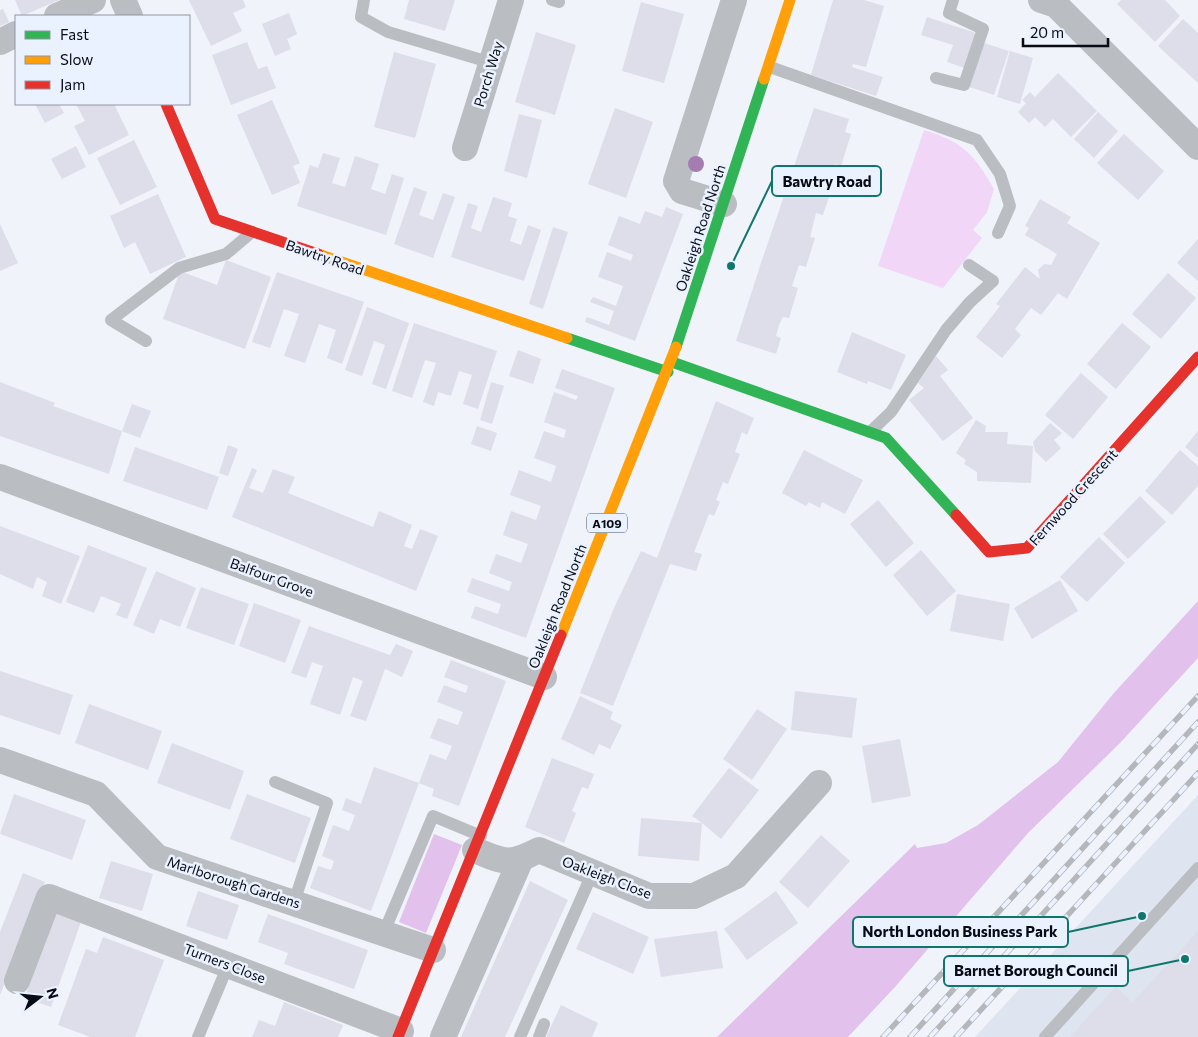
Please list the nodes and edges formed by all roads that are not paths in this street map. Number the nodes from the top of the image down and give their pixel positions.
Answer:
1 (94, 0) edge
2 (123, 0) edge
3 (364, 0) edge
4 (510, 0) edge
5 (734, 0) edge
6 (790, 0) edge
7 (953, 0) edge
8 (1041, 0) edge
9 (59, 15) edge
10 (130, 15) edge
11 (15, 34) edge
12 (0, 42) edge
13 (492, 63) junction
14 (770, 67) junction
15 (936, 78) dead end
16 (166, 105) edge
17 (1198, 147) edge
18 (465, 148) dead end
19 (724, 204) junction
20 (253, 232) junction
21 (998, 233) dead end
22 (969, 265) dead end
23 (146, 340) dead end
24 (1198, 357) edge
25 (670, 367) junction
26 (870, 432) junction
27 (0, 477) edge
28 (544, 678) junction
29 (0, 760) edge
30 (275, 782) dead end
31 (819, 783) dead end
32 (478, 843) junction
33 (521, 859) junction
34 (1198, 868) edge
35 (592, 874) junction
36 (294, 902) junction
37 (384, 932) junction
38 (433, 950) junction
39 (229, 963) junction
40 (16, 981) dead end
41 (544, 1024) dead end
42 (399, 1034) edge
43 (198, 1037) edge
44 (443, 1037) edge
45 (520, 1037) edge
46 (539, 1037) edge
47 (1045, 1037) edge

1 - 9 street
2 - 10 street
3 - 13 lane
4 - 13 street, Porch Way
5 - 19 street
6 - 14 street, Oakleigh Road North / A109
7 - 15 lane
8 - 17 street
11 - 12 street
13 - 18 street, Porch Way
14 - 19 street, Oakleigh Road North / A109
14 - 21 lane
16 - 20 street, Bawtry Road
19 - 25 street, Oakleigh Road North / A109
20 - 23 lane
20 - 25 street, Bawtry Road
22 - 26 lane
24 - 26 street, Fernwood Crescent
25 - 26 street, Fernwood Crescent
25 - 28 street, Oakleigh Road North / A109
27 - 28 street, Balfour Grove
28 - 32 street, Oakleigh Road North / A109
29 - 36 street, Marlborough Gardens
30 - 36 lane
31 - 35 street, Oakleigh Close
32 - 33 street, Oakleigh Close
32 - 37 lane
32 - 38 street, Oakleigh Road North / A109
33 - 35 street, Oakleigh Close
33 - 44 street
34 - 47 lane
35 - 45 lane
36 - 37 street, Marlborough Gardens
37 - 38 street, Marlborough Gardens
38 - 42 street, Oakleigh Road North / A109
39 - 40 street, Turners Close
39 - 42 street, Turners Close
39 - 43 lane
41 - 46 lane

